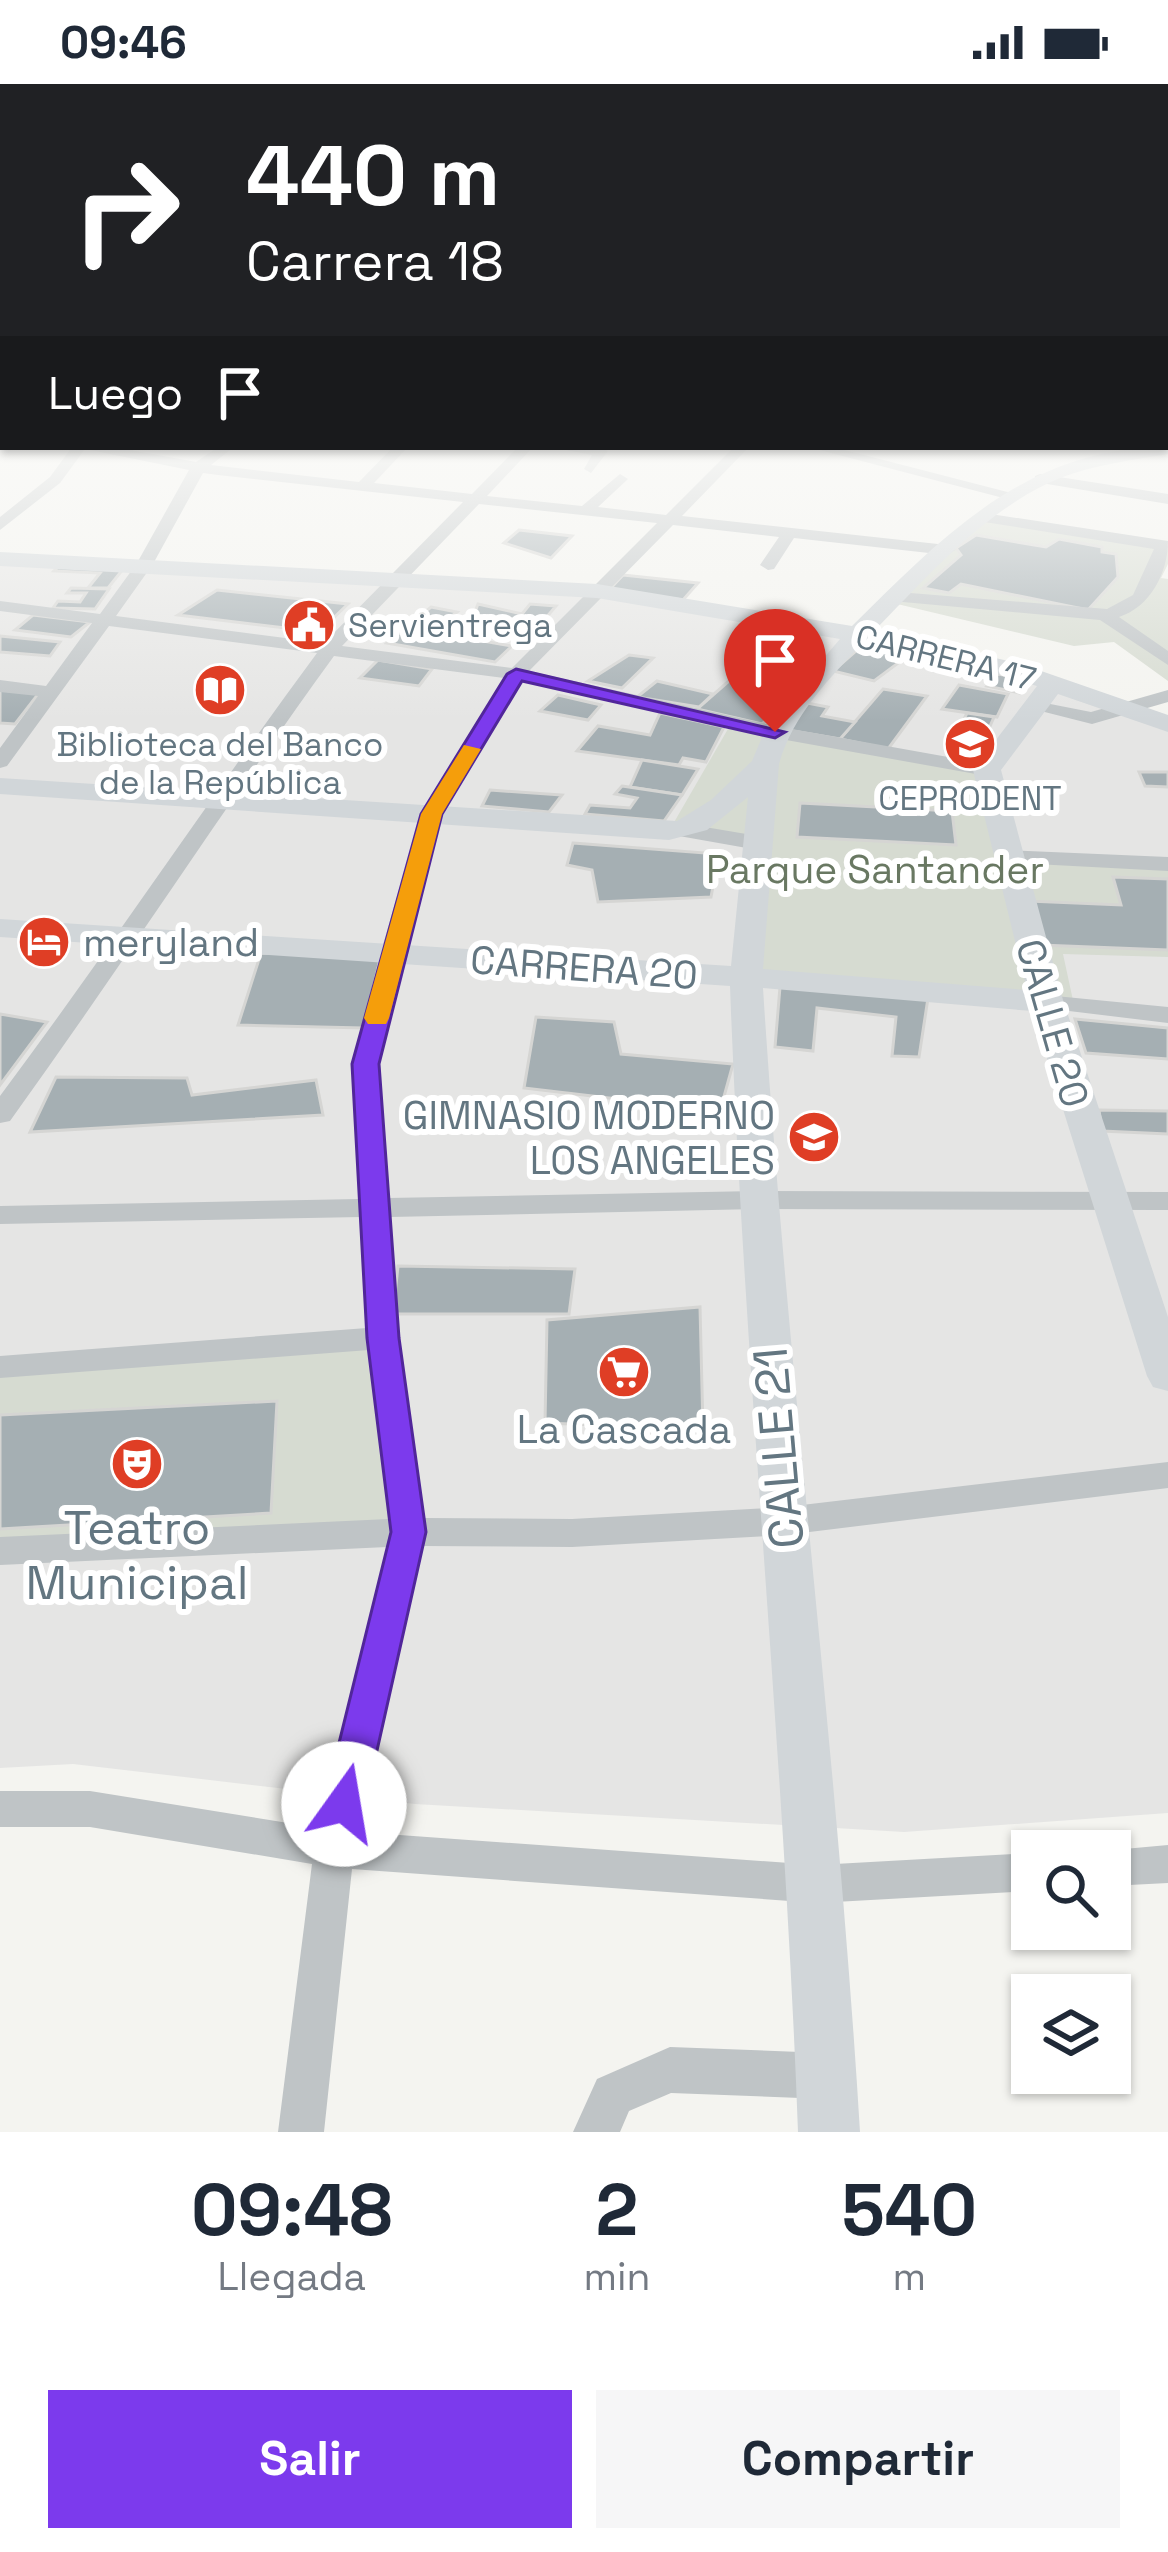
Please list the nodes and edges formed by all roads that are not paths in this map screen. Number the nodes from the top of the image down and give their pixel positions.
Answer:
1 (164, 530) edge
2 (443, 530) edge
3 (659, 530) edge
4 (741, 530) edge
5 (971, 530) edge
6 (1060, 530) edge
7 (788, 535) junction
8 (1166, 546) edge
9 (947, 550) junction
10 (0, 559) edge
11 (145, 564) junction
12 (768, 565) dead end
13 (396, 577) junction
14 (597, 591) junction
15 (898, 597) junction
16 (0, 606) edge
17 (1106, 616) junction
18 (106, 620) junction
19 (861, 634) junction
20 (331, 647) junction
21 (1168, 658) edge
22 (516, 674) junction
23 (0, 686) edge
24 (52, 692) junction
25 (1044, 695) junction
26 (1168, 696) edge
27 (1126, 710) junction
28 (1168, 724) edge
29 (775, 732) junction
30 (0, 762) edge
31 (765, 764) junction
32 (987, 770) junction
33 (0, 786) edge
34 (219, 800) junction
35 (431, 814) junction
36 (687, 831) junction
37 (758, 843) junction
38 (1006, 857) junction
39 (1168, 864) edge
40 (0, 928) edge
41 (130, 938) junction
42 (392, 955) junction
43 (746, 976) junction
44 (1045, 1002) junction
45 (1168, 1015) edge
46 (0, 1115) edge
47 (1106, 1199) junction
48 (757, 1200) junction
49 (1168, 1201) edge
50 (372, 1208) junction
51 (0, 1215) edge
52 (383, 1338) junction
53 (0, 1366) edge
54 (1168, 1376) edge
55 (1168, 1475) edge
56 (784, 1521) junction
57 (408, 1532) junction
58 (0, 1551) edge
59 (0, 1809) edge
60 (334, 1849) junction
61 (1168, 1864) edge
62 (1131, 1866) edge
63 (1011, 1873) edge
64 (817, 1883) junction
65 (827, 2104) edge
66 (301, 2132) edge
67 (596, 2132) edge

1 - 11 street
2 - 13 street
3 - 14 street
4 - 7 street
5 - 9 main road, CALLE 21
6 - 8 street
7 - 9 street
7 - 12 street
8 - 17 street
9 - 15 main road, CALLE 21
10 - 11 main road, CARRERA 17
11 - 13 main road, CARRERA 17
11 - 18 street
13 - 14 main road, CARRERA 17
13 - 20 street
14 - 19 main road, CARRERA 17
14 - 22 street
15 - 17 street
15 - 19 main road, CALLE 21
16 - 18 street
17 - 21 street
18 - 20 street
18 - 24 street
19 - 25 main road, CARRERA 17
19 - 29 main road, CALLE 21
20 - 22 street
20 - 34 street
22 - 29 street
22 - 35 street
23 - 24 street
24 - 30 street
25 - 27 main road, CARRERA 17
25 - 32 main road
26 - 27 street
27 - 28 main road, CARRERA 17
29 - 31 main road, CALLE 21
29 - 32 street
31 - 36 main road
31 - 37 main road, CALLE 21
32 - 38 main road, CALLE 20
33 - 34 main road
34 - 35 main road
34 - 41 street
35 - 36 main road
35 - 42 street
36 - 37 street
37 - 43 main road, CALLE 21
38 - 39 street
38 - 44 main road, CALLE 20
40 - 41 main road, CARRERA 20
41 - 42 main road, CARRERA 20
41 - 46 street
42 - 43 main road, CARRERA 20
42 - 50 street
43 - 44 main road, CARRERA 20
43 - 48 main road, CALLE 21
44 - 45 street, CARRERA 20
44 - 47 main road, CALLE 20
47 - 48 street
47 - 49 street
47 - 54 main road, CALLE 20
48 - 50 street
48 - 56 main road, CALLE 21
50 - 51 street
50 - 52 street
52 - 53 street
52 - 57 street
55 - 56 street
56 - 57 street
56 - 64 main road, CALLE 21
57 - 58 street
57 - 60 street
59 - 60 street
60 - 64 street
60 - 66 street
61 - 62 street
63 - 64 street
64 - 65 main road, CALLE 21
65 - 67 street

